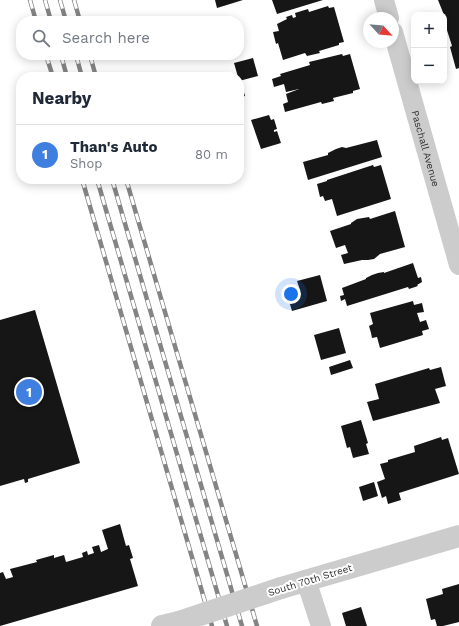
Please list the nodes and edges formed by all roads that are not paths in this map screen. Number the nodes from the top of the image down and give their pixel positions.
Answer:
1 (384, 0) edge
2 (387, 12) edge
3 (398, 48) edge
4 (459, 265) edge
5 (459, 536) edge
6 (306, 580) junction
7 (170, 624) edge
8 (321, 626) edge

1 - 2 street
3 - 4 street, Paschall Avenue
5 - 6 street, South 70th Street
6 - 7 street, South 70th Street, bridge
6 - 8 street

